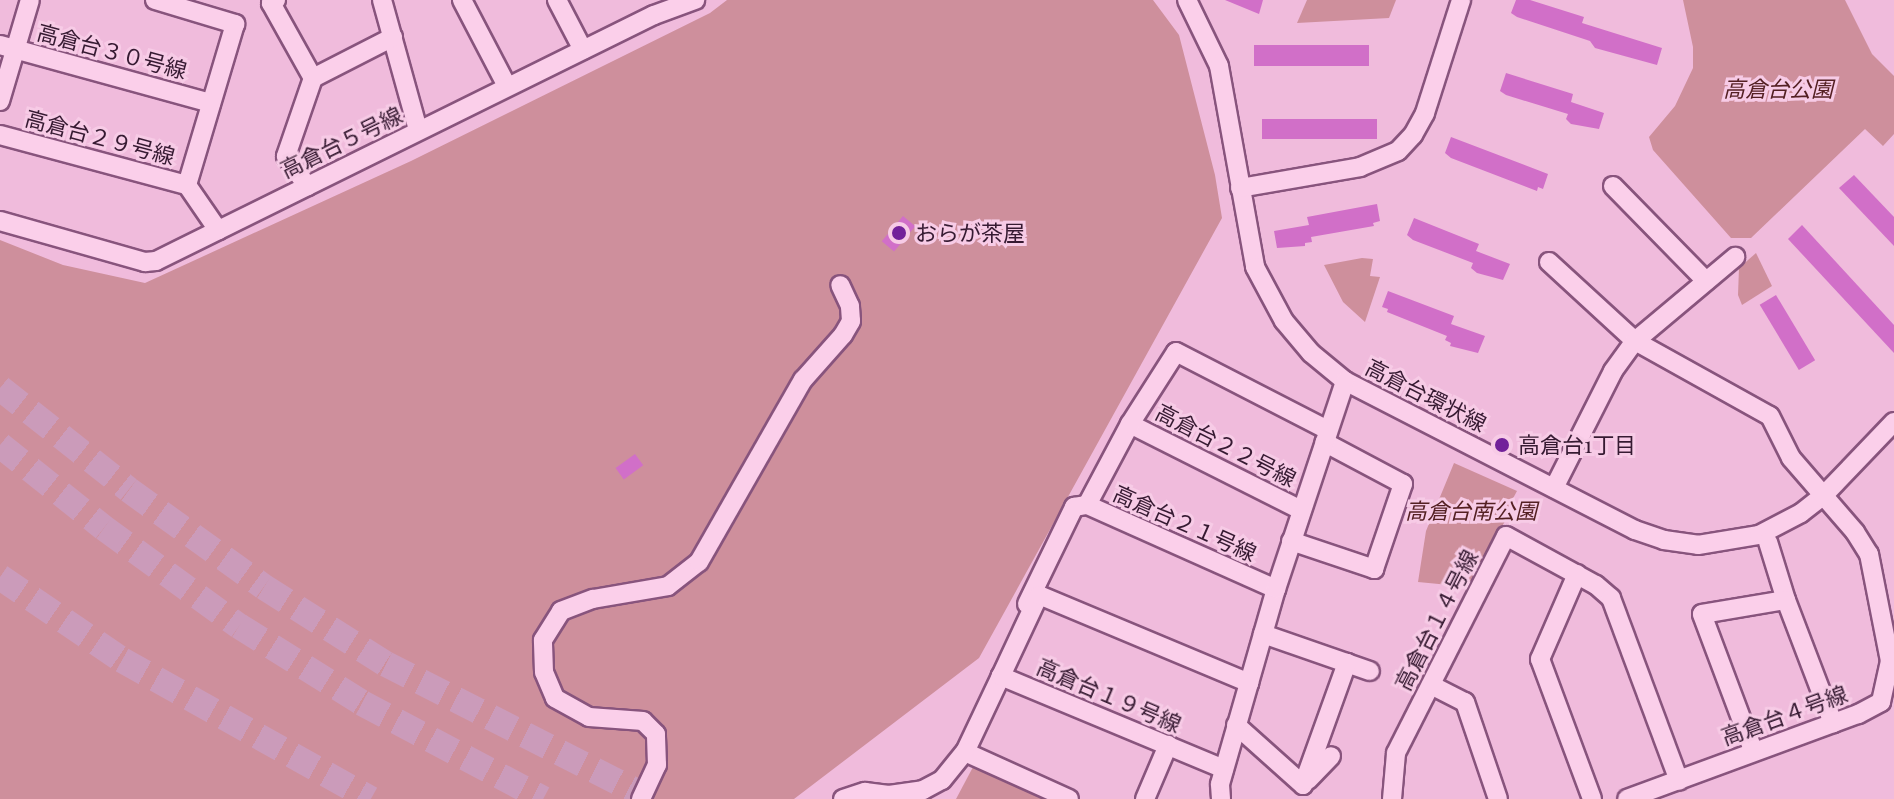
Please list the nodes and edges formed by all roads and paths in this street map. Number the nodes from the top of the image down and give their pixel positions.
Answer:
1 (30, 0) edge
2 (155, 0) edge
3 (276, 0) edge
4 (382, 0) edge
5 (462, 0) edge
6 (557, 0) edge
7 (695, 0) edge
8 (1187, 0) edge
9 (1461, 0) edge
10 (651, 8) edge
11 (393, 37) junction
12 (8, 47) edge
13 (583, 50) junction
14 (313, 78) junction
15 (507, 86) junction
16 (0, 101) edge
17 (211, 103) junction
18 (418, 130) junction
19 (0, 135) edge
20 (187, 185) junction
21 (307, 186) junction
22 (1613, 186) dead end
23 (1240, 188) junction
24 (0, 221) edge
25 (218, 230) junction
26 (1735, 257) dead end
27 (1549, 262) dead end
28 (1706, 281) junction
29 (840, 285) dead end
30 (1635, 341) junction
31 (1345, 381) junction
32 (1894, 422) edge
33 (1130, 424) junction
34 (1326, 436) junction
35 (1554, 488) junction
36 (1827, 493) junction
37 (1087, 505) junction
38 (1301, 510) junction
39 (1291, 541) junction
40 (1768, 542) dead end
41 (1577, 574) junction
42 (1276, 589) junction
43 (1786, 600) junction
44 (1027, 620) junction
45 (1263, 634) junction
46 (1347, 663) junction
47 (1370, 671) dead end
48 (1001, 676) junction
49 (1249, 683) junction
50 (1431, 685) junction
51 (1833, 723) junction
52 (1236, 725) junction
53 (1168, 745) junction
54 (1753, 750) junction
55 (965, 752) junction
56 (1331, 756) dead end
57 (1224, 769) junction
58 (1679, 781) junction
59 (1303, 785) junction
60 (641, 799) edge
61 (843, 799) edge
62 (1069, 799) edge
63 (1145, 799) edge
64 (1220, 799) edge
65 (1392, 799) edge
66 (1498, 799) edge
67 (1592, 799) edge
68 (1627, 799) edge

1 - 12 street
2 - 17 street
3 - 14 street
4 - 11 street
5 - 15 street
6 - 13 street
7 - 10 street, 高倉台５号線
8 - 23 street, 高倉台環状線
9 - 23 street
10 - 13 street, 高倉台５号線
11 - 14 street
11 - 18 street
12 - 16 street
12 - 17 street, 高倉台３０号線
13 - 15 street, 高倉台５号線
14 - 21 street
15 - 18 street, 高倉台５号線
17 - 20 street
18 - 21 street, 高倉台５号線
19 - 20 street, 高倉台２９号線
20 - 25 street
21 - 25 street, 高倉台５号線
22 - 28 street
23 - 31 street, 高倉台環状線
24 - 25 street, 高倉台５号線
26 - 28 street
27 - 30 street
28 - 30 street
29 - 60 street
30 - 35 street
30 - 36 street
31 - 34 street
31 - 35 street, 高倉台環状線
32 - 36 street, 高倉台環状線
33 - 34 street, 高倉台２１号線
33 - 37 street, 高倉台２１号線
33 - 38 street, 高倉台２２号線
34 - 38 street
34 - 39 street
35 - 36 street, 高倉台環状線
36 - 51 street, 高倉台４号線
37 - 42 street, 高倉台２１号線
37 - 44 street
38 - 39 street
39 - 42 street
40 - 43 street
41 - 50 street, 高倉台１４号線
41 - 58 street, 高倉台１４号線
41 - 67 street
42 - 45 street
43 - 51 street
43 - 54 street
44 - 48 street, 高倉台１９号線
44 - 49 street, 高倉台１９号線
45 - 46 street
45 - 49 street
46 - 47 street
46 - 59 street
48 - 53 street, 高倉台１９号線
48 - 55 street
49 - 52 street
50 - 65 street, 高倉台１４号線
50 - 66 street
51 - 54 street, 高倉台４号線
52 - 57 street
52 - 59 street
53 - 57 street, 高倉台１９号線
53 - 63 street
54 - 58 street, 高倉台４号線
55 - 61 street
55 - 62 street
56 - 59 street
57 - 64 street
58 - 68 street, 高倉台４号線

